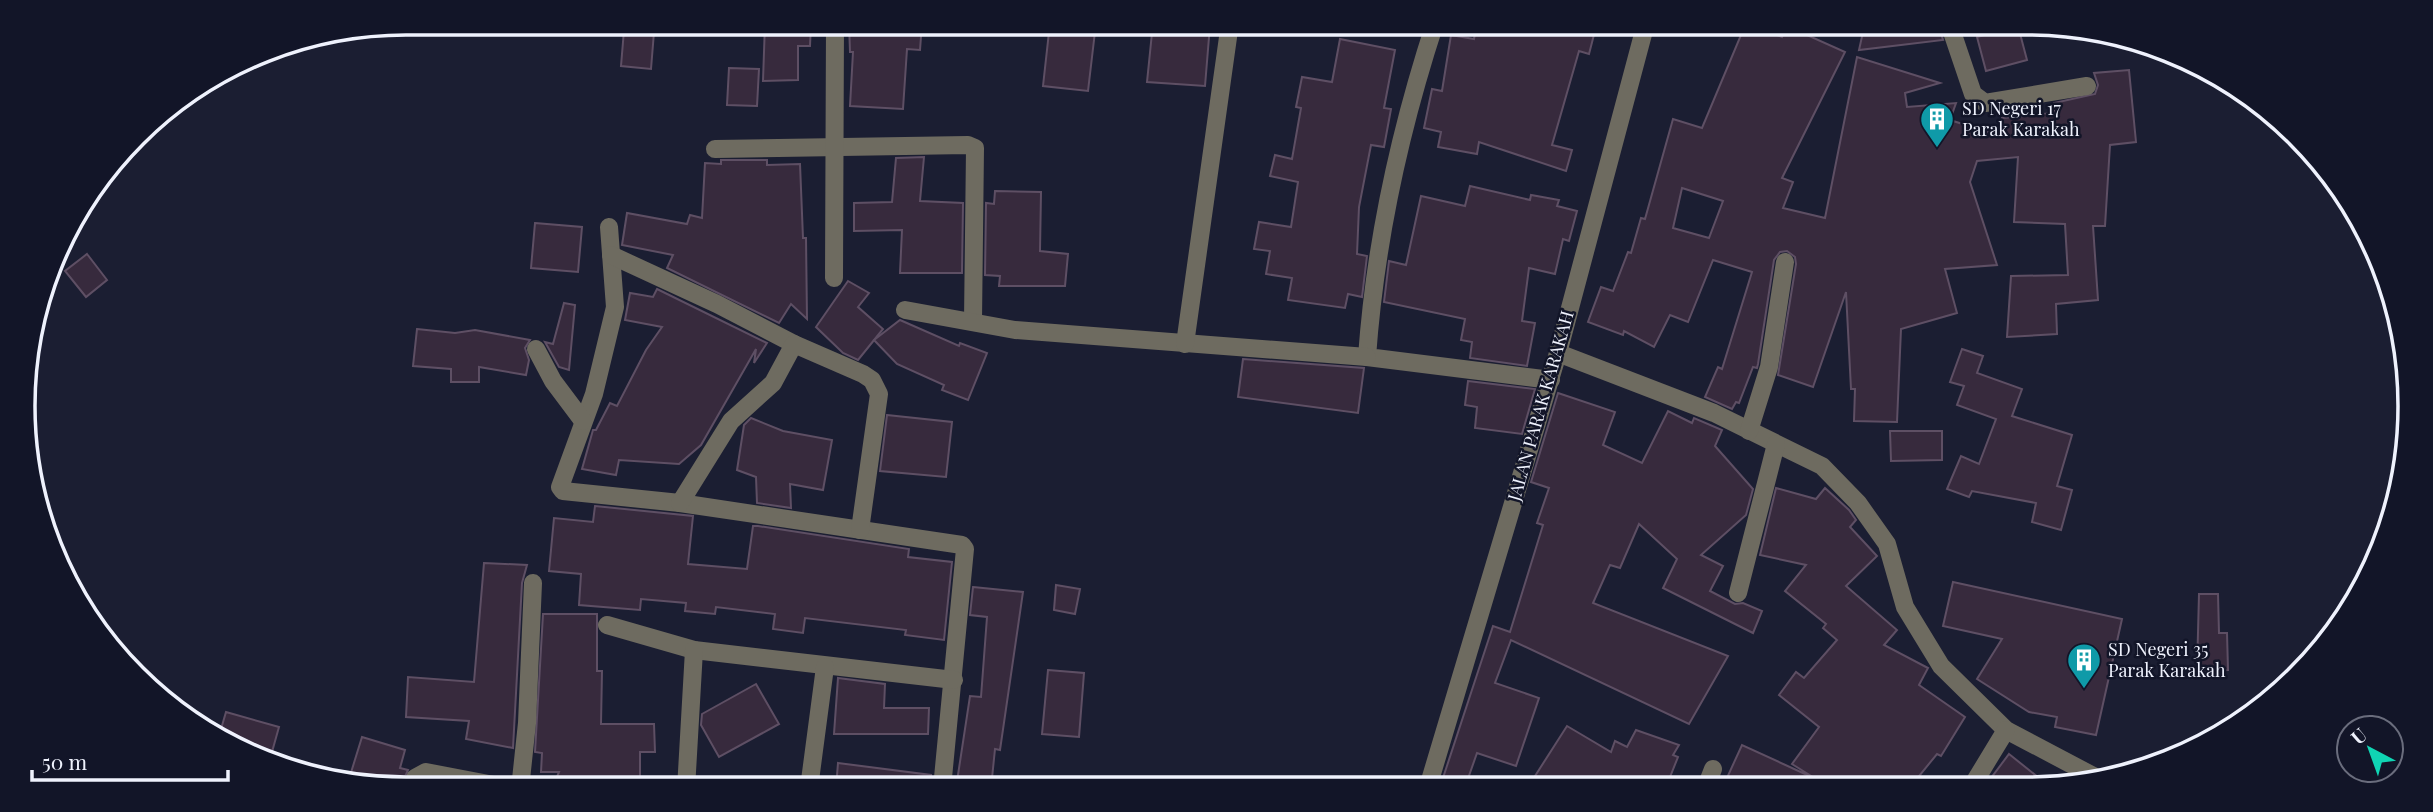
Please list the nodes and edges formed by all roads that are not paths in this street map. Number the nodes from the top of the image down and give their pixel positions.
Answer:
1 (835, 35) edge
2 (1228, 35) edge
3 (1432, 35) edge
4 (1643, 35) edge
5 (1954, 35) edge
6 (2087, 86) dead end
7 (834, 148) junction
8 (715, 149) dead end
9 (609, 227) dead end
10 (611, 255) junction
11 (1785, 262) dead end
12 (834, 278) dead end
13 (905, 310) dead end
14 (973, 321) junction
15 (794, 344) junction
16 (1185, 344) junction
17 (536, 349) dead end
18 (1558, 353) junction
19 (1367, 357) junction
20 (1551, 380) junction
21 (583, 421) junction
22 (1749, 430) junction
23 (1776, 444) junction
24 (680, 503) junction
25 (860, 530) junction
26 (533, 583) dead end
27 (1738, 593) dead end
28 (607, 625) dead end
29 (694, 650) junction
30 (825, 667) junction
31 (954, 680) junction
32 (2006, 730) junction
33 (1713, 769) dead end
34 (2086, 772) edge
35 (417, 777) edge
36 (452, 777) edge
37 (521, 777) edge
38 (687, 777) edge
39 (811, 777) edge
40 (943, 777) edge
41 (1431, 777) edge
42 (1710, 777) edge
43 (1977, 777) edge

1 - 7 street
2 - 16 street
3 - 19 street
4 - 18 street, JALAN PARAK KARAKAH
5 - 6 street
7 - 8 street
7 - 12 street
7 - 14 street
9 - 10 street
10 - 15 street
10 - 21 street
11 - 22 street
13 - 14 street
14 - 16 street
15 - 24 street
15 - 25 street
16 - 19 street
17 - 21 street
18 - 20 street, JALAN PARAK KARAKAH
18 - 22 street
19 - 20 street
20 - 41 street, JALAN PARAK KARAKAH
21 - 24 street
22 - 23 street
23 - 27 street
23 - 32 street
24 - 25 street
25 - 31 street
26 - 37 street
28 - 29 street
29 - 30 street
29 - 38 street
30 - 31 street
30 - 39 street
31 - 40 street
32 - 34 street
32 - 43 street
33 - 42 street
35 - 36 street

